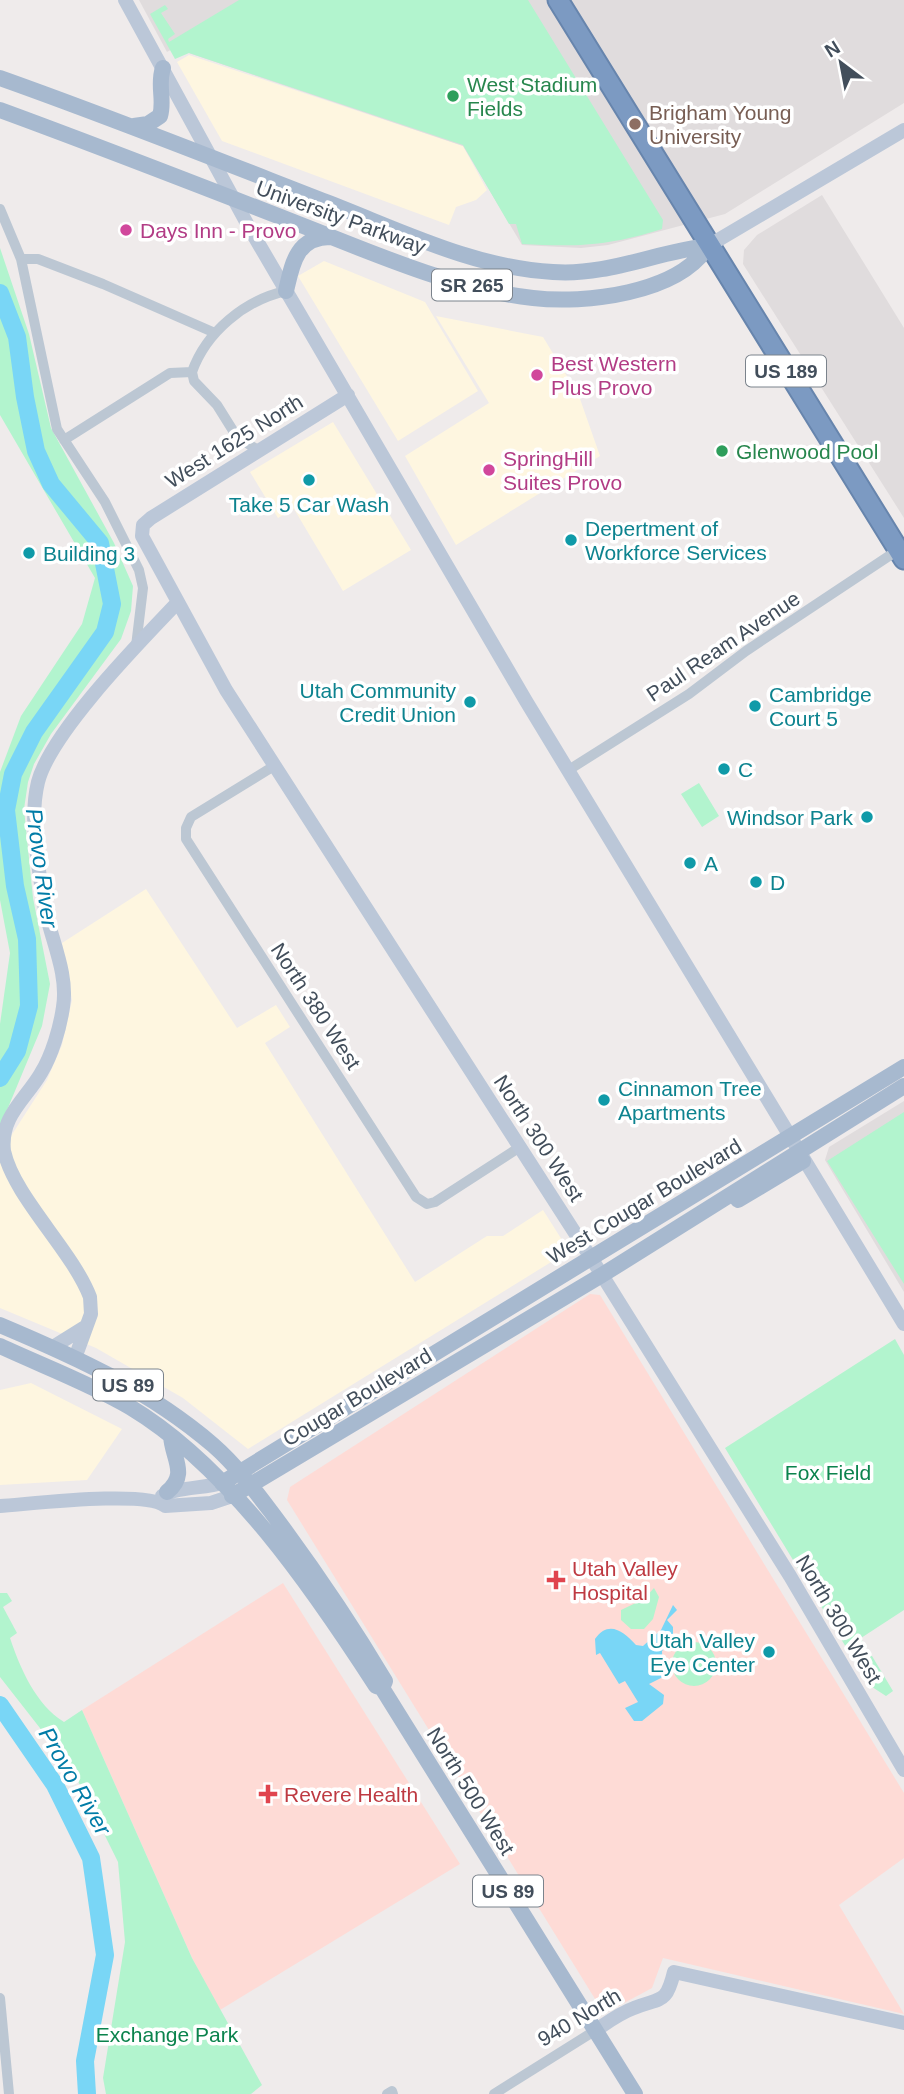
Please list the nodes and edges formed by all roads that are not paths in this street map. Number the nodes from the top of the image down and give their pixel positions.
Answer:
1 (125, 0) edge
2 (558, 0) edge
3 (163, 68) junction
4 (0, 78) edge
5 (0, 110) edge
6 (130, 125) junction
7 (904, 130) edge
8 (211, 157) junction
9 (234, 199) junction
10 (0, 209) edge
11 (334, 238) junction
12 (708, 246) junction
13 (21, 258) junction
14 (286, 291) junction
15 (215, 333) junction
16 (192, 372) junction
17 (348, 395) junction
18 (64, 440) junction
19 (258, 450) junction
20 (143, 525) joint
21 (901, 555) edge
22 (177, 603) junction
23 (136, 646) junction
24 (274, 766) junction
25 (567, 771) junction
26 (904, 1067) edge
27 (904, 1086) edge
28 (520, 1147) junction
29 (797, 1150) junction
30 (591, 1257) junction
31 (602, 1275) junction
32 (904, 1324) edge
33 (0, 1325) edge
34 (86, 1326) junction
35 (502, 1334) joint
36 (0, 1346) edge
37 (53, 1348) junction
38 (75, 1357) junction
39 (46, 1366) junction
40 (406, 1371) joint
41 (171, 1436) junction
42 (246, 1479) junction
43 (227, 1489) junction
44 (162, 1496) junction
45 (0, 1506) edge
46 (382, 1688) junction
47 (904, 1770) edge
48 (0, 1998) edge
49 (904, 2023) edge
50 (596, 2030) junction
51 (9, 2094) edge
52 (494, 2094) edge
53 (635, 2094) edge

1 - 3 street
2 - 12 highway, US 189
3 - 6 main road
3 - 8 street
4 - 6 main road, University Parkway / SR 265
5 - 9 main road, University Parkway / SR 265
6 - 8 main road, University Parkway / SR 265
7 - 12 street, University Parkway
8 - 9 street
8 - 12 main road, University Parkway / SR 265
9 - 11 main road, University Parkway / SR 265
9 - 14 street
10 - 13 street
11 - 12 main road, University Parkway / SR 265
11 - 14 main road
12 - 21 highway, US 189
13 - 15 street
13 - 18 street
14 - 15 street
14 - 17 street
15 - 16 street
16 - 18 street
16 - 19 street
17 - 19 street, West 1625 North
17 - 25 street
18 - 23 street
19 - 20 street, West 1625 North
20 - 22 street, North 300 West
21 - 25 street, Paul Ream Avenue
22 - 23 street
22 - 24 street, North 300 West
23 - 34 street
24 - 28 street, North 300 West
24 - 28 street, North 380 West
25 - 29 street
26 - 29 main road, West Cougar Boulevard
27 - 29 main road, West Cougar Boulevard
28 - 30 street, North 300 West
29 - 30 main road, West Cougar Boulevard
29 - 31 main road, West Cougar Boulevard
29 - 32 street
30 - 31 street, North 300 West
30 - 40 main road, West Cougar Boulevard
31 - 35 main road, West Cougar Boulevard
31 - 47 street, North 300 West
33 - 37 main road, US 89
34 - 37 street
34 - 38 street
35 - 42 main road, Cougar Boulevard
36 - 39 main road, US 89
37 - 38 main road, US 89
38 - 39 main road
38 - 42 main road, US 89
39 - 41 main road, US 89
40 - 42 main road, Cougar Boulevard
41 - 43 main road, US 89
41 - 44 main road
42 - 43 main road, Cougar Boulevard
42 - 46 main road, North 500 West / US 89
43 - 44 street
43 - 46 main road, North 500 West / US 89
44 - 45 street
46 - 50 main road, North 500 West / US 89
48 - 51 street
49 - 50 street, 940 North
50 - 52 street, 940 North
50 - 53 main road, North 500 West / US 89

